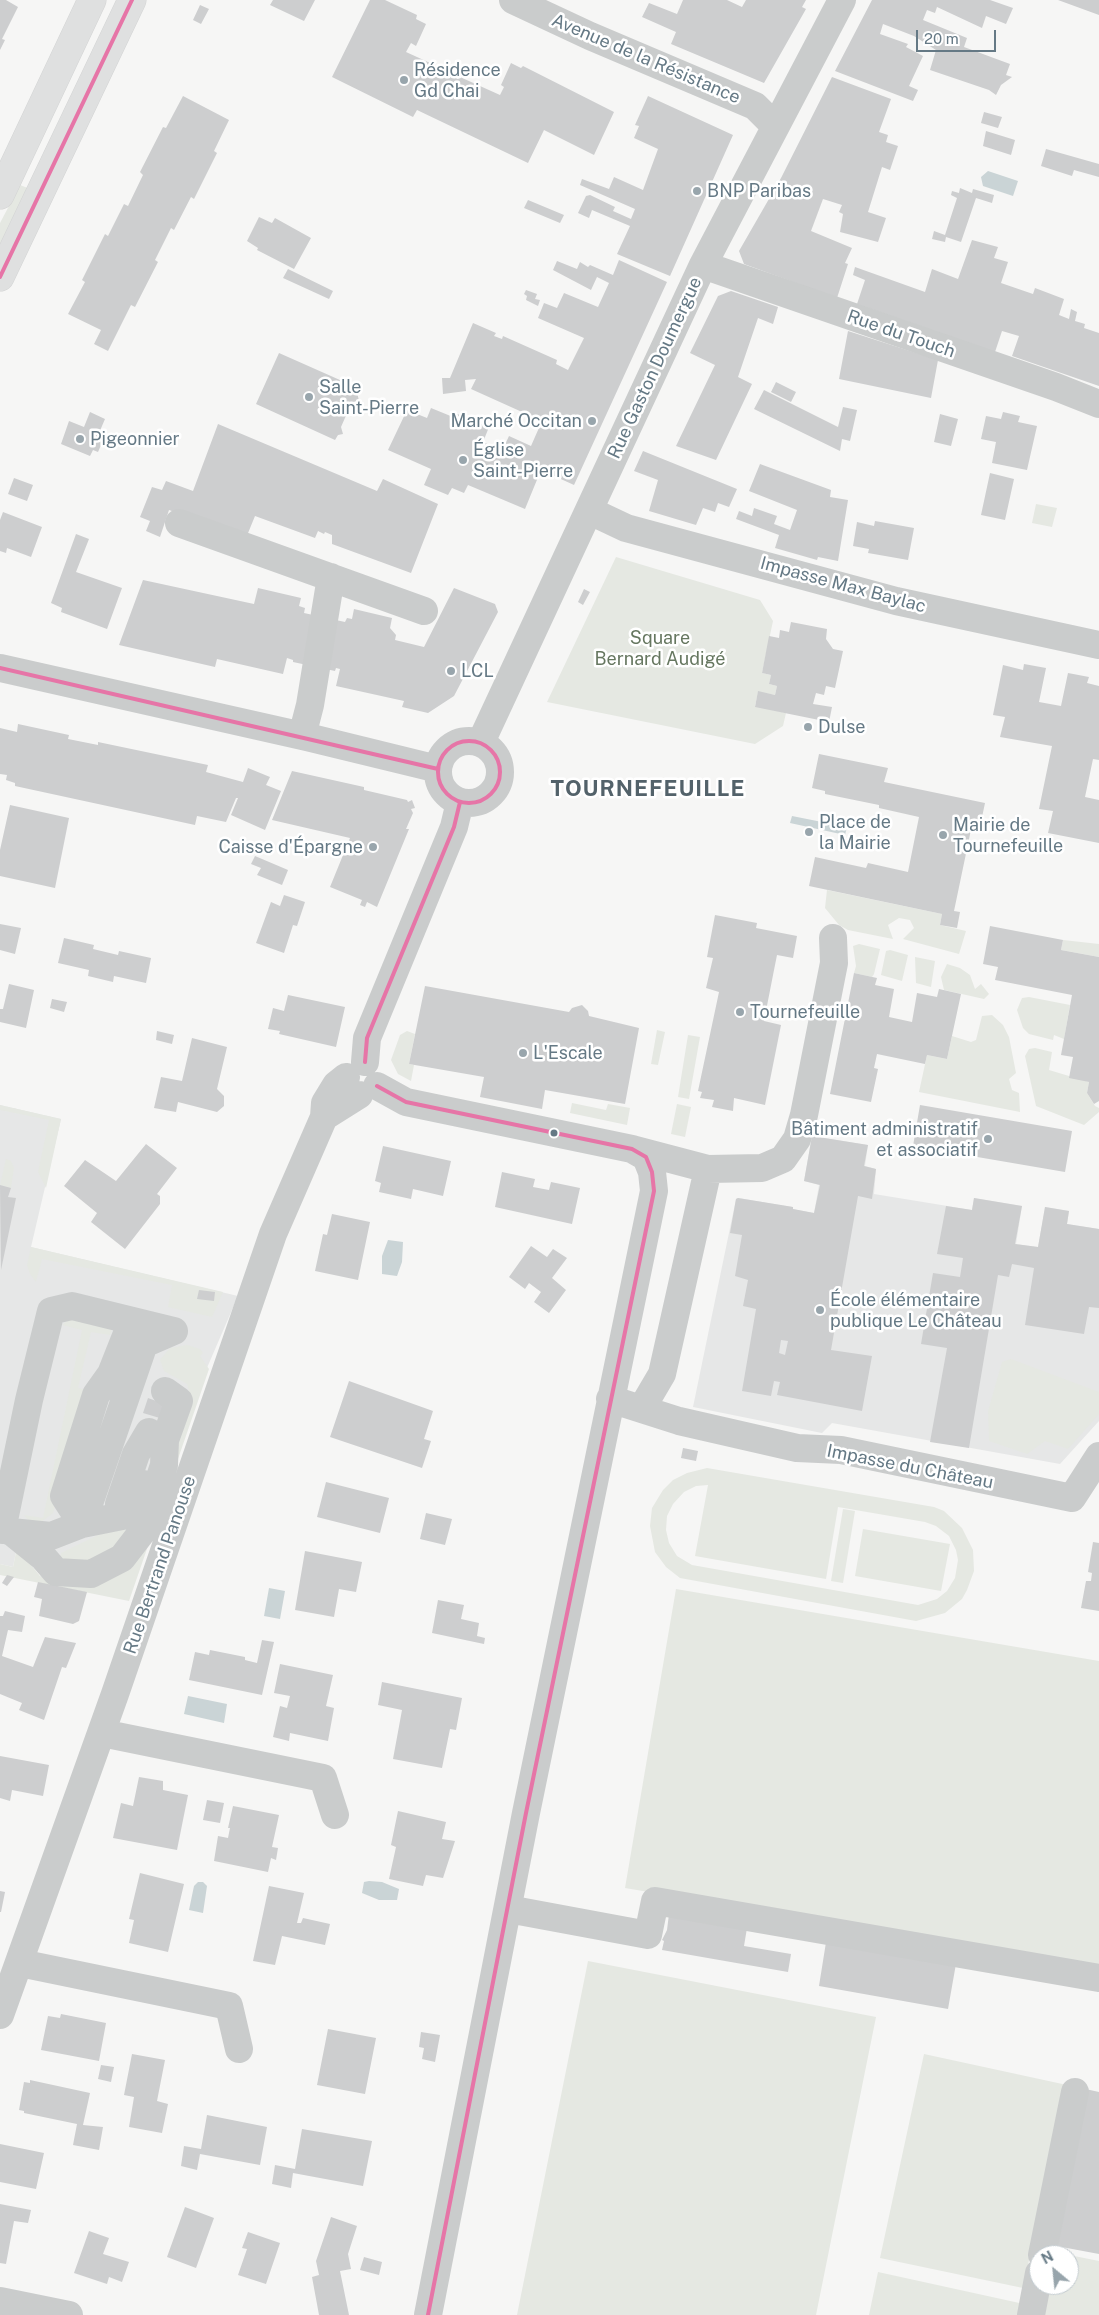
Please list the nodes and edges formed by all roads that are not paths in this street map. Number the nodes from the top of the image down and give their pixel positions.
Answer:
1 (92, 0) edge
2 (132, 0) edge
3 (513, 0) edge
4 (842, 0) edge
5 (775, 126) junction
6 (0, 195) edge
7 (703, 265) junction
8 (0, 277) edge
9 (1099, 404) edge
10 (590, 511) junction
11 (178, 523) dead end
12 (331, 577) junction
13 (424, 611) dead end
14 (1099, 645) edge
15 (0, 668) edge
16 (302, 736) junction
17 (481, 742) junction
18 (438, 769) junction
19 (460, 802) junction
20 (834, 938) dead end
21 (362, 1080) junction
22 (632, 1149) junction
23 (708, 1169) junction
24 (174, 1330) dead end
25 (138, 1332) junction
26 (166, 1391) junction
27 (610, 1399) junction
28 (642, 1408) junction
29 (1099, 1456) edge
30 (8, 1460) edge
31 (82, 1524) junction
32 (4, 1531) edge
33 (102, 1733) junction
34 (335, 1814) dead end
35 (508, 1909) junction
36 (20, 1963) junction
37 (1099, 1978) edge
38 (0, 2015) edge
39 (239, 2049) dead end
40 (1075, 2092) dead end
41 (1044, 2245) edge
42 (1035, 2295) edge
43 (0, 2301) edge
44 (69, 2315) edge
45 (428, 2315) edge
46 (1031, 2315) edge

1 - 6 main road
2 - 8 main road
3 - 5 street, Avenue de la Résistance
4 - 5 street, Rue Gaston Doumergue
5 - 7 street, Rue Gaston Doumergue
7 - 9 street, Rue du Touch
7 - 10 street, Rue Gaston Doumergue
10 - 14 street, Impasse Max Baylac
10 - 17 street, Rue Gaston Doumergue
11 - 12 street
12 - 13 street
12 - 16 street
15 - 16 street
16 - 18 street
17 - 18 street
17 - 19 street
18 - 19 street
19 - 21 street
20 - 23 street
21 - 22 street
21 - 33 street, Rue Bertrand Panouse
22 - 23 street
22 - 27 street
23 - 28 street
24 - 25 street
25 - 26 street
25 - 30 street
25 - 31 street
26 - 31 street
26 - 32 street
27 - 28 street
27 - 35 street
28 - 29 street, Impasse du Château
30 - 32 street
31 - 32 street
33 - 34 street
33 - 36 street, Rue Bertrand Panouse
35 - 37 street
35 - 45 street
36 - 38 street, Rue Bertrand Panouse
36 - 39 street
40 - 41 street
42 - 46 street
43 - 44 street

